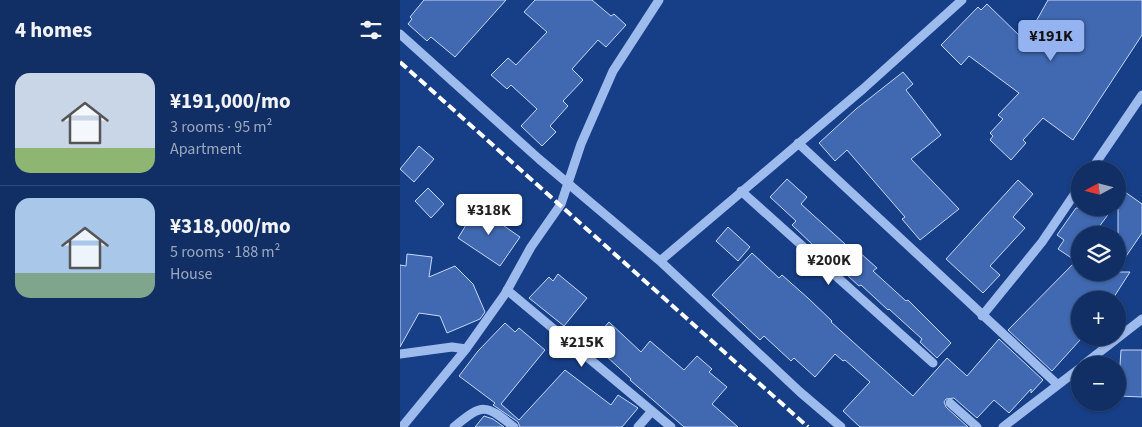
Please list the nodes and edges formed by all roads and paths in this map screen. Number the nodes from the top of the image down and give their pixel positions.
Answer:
1 (659, 0) edge
2 (962, 0) edge
3 (400, 34) edge
4 (1142, 95) edge
5 (798, 143) junction
6 (1097, 161) edge
7 (569, 183) junction
8 (741, 191) junction
9 (1071, 199) edge
10 (660, 261) junction
11 (508, 290) junction
12 (982, 316) junction
13 (1142, 319) edge
14 (466, 349) junction
15 (400, 354) edge
16 (1095, 356) edge
17 (933, 363) dead end
18 (1071, 375) edge
19 (1058, 385) junction
20 (950, 403) dead end
21 (652, 411) junction
22 (402, 427) edge
23 (454, 427) edge
24 (514, 427) edge
25 (638, 427) edge
26 (671, 427) edge
27 (841, 427) edge
28 (977, 427) edge
29 (1003, 427) edge

1 - 7 street
2 - 5 street
3 - 7 street
4 - 6 street
5 - 8 street
5 - 12 street
7 - 10 street
7 - 11 street
8 - 10 street
8 - 17 street
9 - 12 street
10 - 27 street
11 - 14 street
11 - 21 street
12 - 19 street
13 - 16 street
14 - 15 street
14 - 22 street
18 - 19 street
19 - 29 street
20 - 28 street
21 - 25 street
21 - 26 street
23 - 24 street

